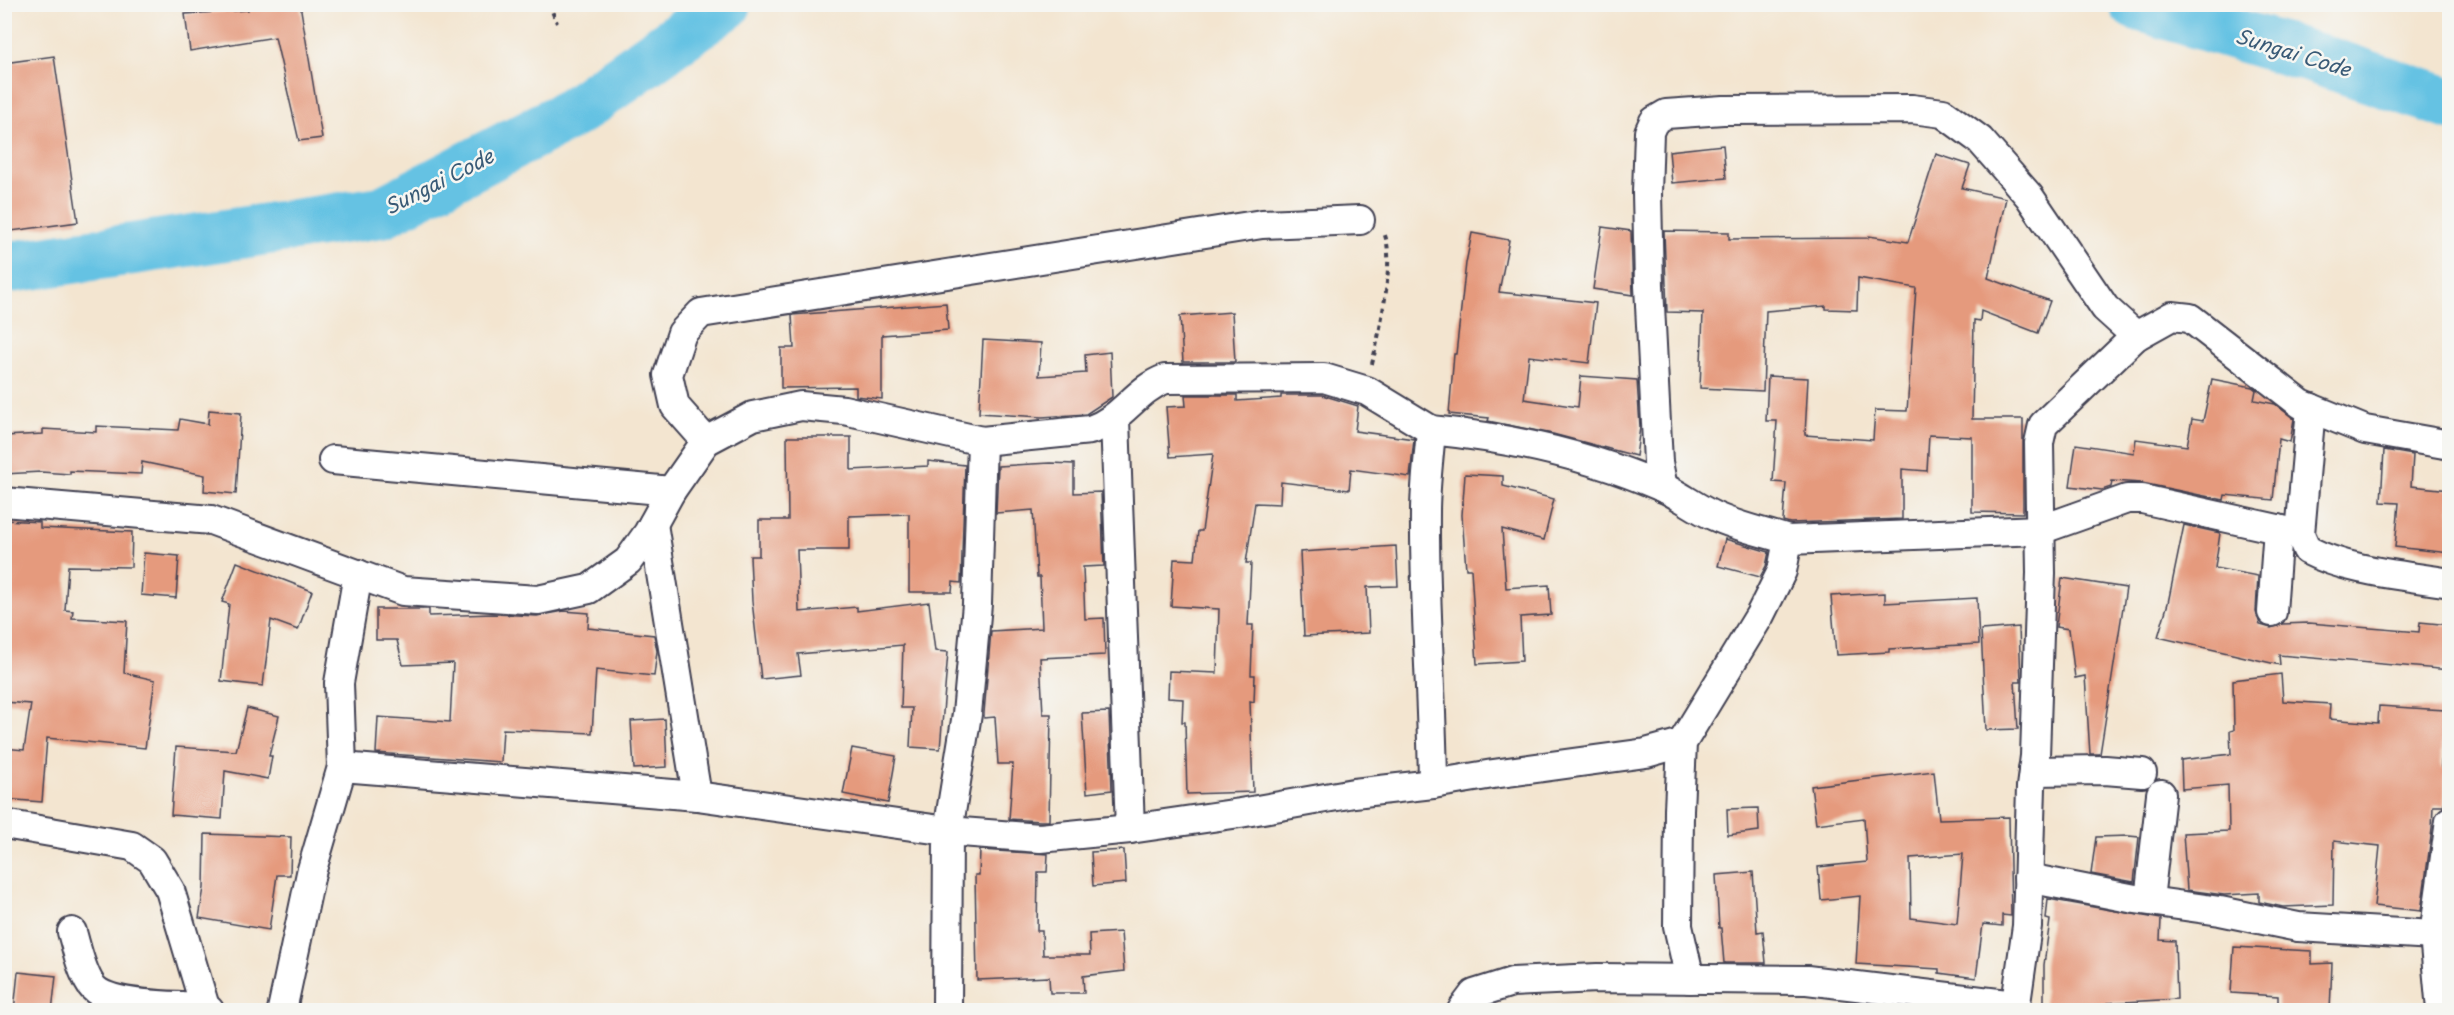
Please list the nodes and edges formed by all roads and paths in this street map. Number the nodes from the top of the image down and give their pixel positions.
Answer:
1 (549, 4) edge
2 (557, 23) dead end
3 (1360, 220) joint
4 (2136, 336) junction
5 (1366, 392) junction
6 (2311, 408) junction
7 (1114, 419) junction
8 (1431, 429) junction
9 (706, 441) junction
10 (982, 441) junction
11 (2450, 445) edge
12 (333, 460) dead end
13 (1663, 488) junction
14 (671, 491) junction
15 (4, 502) edge
16 (653, 524) junction
17 (2040, 530) junction
18 (2289, 531) junction
19 (1788, 540) junction
20 (358, 574) junction
21 (2450, 582) edge
22 (2272, 612) dead end
23 (1682, 743) junction
24 (342, 767) junction
25 (2033, 771) junction
26 (2142, 773) dead end
27 (1433, 784) junction
28 (2161, 794) dead end
29 (697, 796) junction
30 (2450, 821) edge
31 (4, 824) edge
32 (1130, 829) junction
33 (948, 831) junction
34 (2028, 878) junction
35 (2149, 900) junction
36 (72, 932) dead end
37 (2442, 936) edge
38 (1690, 979) junction
39 (2015, 1008) edge
40 (207, 1009) edge
41 (282, 1011) edge
42 (947, 1011) edge
43 (1462, 1011) edge
44 (2441, 1011) edge

1 - 2 path
3 - 5 path
3 - 9 street
4 - 6 street
4 - 13 street
4 - 17 street
5 - 7 street
5 - 8 street
6 - 11 street
6 - 18 street
7 - 10 street
7 - 32 street
8 - 13 street
8 - 27 street
9 - 10 street
9 - 14 street
10 - 33 street
12 - 14 street
13 - 19 street
14 - 16 street
15 - 20 street
16 - 20 street
16 - 29 street
17 - 18 street
17 - 19 street
17 - 25 street
18 - 21 street
18 - 22 street
19 - 23 street
20 - 24 street
23 - 27 street
23 - 38 street
24 - 29 street
24 - 41 street
25 - 26 street
25 - 34 street
27 - 32 street
28 - 35 street
29 - 33 street
30 - 37 street
31 - 40 street
32 - 33 street
33 - 42 street
34 - 35 street
34 - 39 street
35 - 37 street
36 - 40 street
37 - 44 street
38 - 39 street
38 - 43 street

